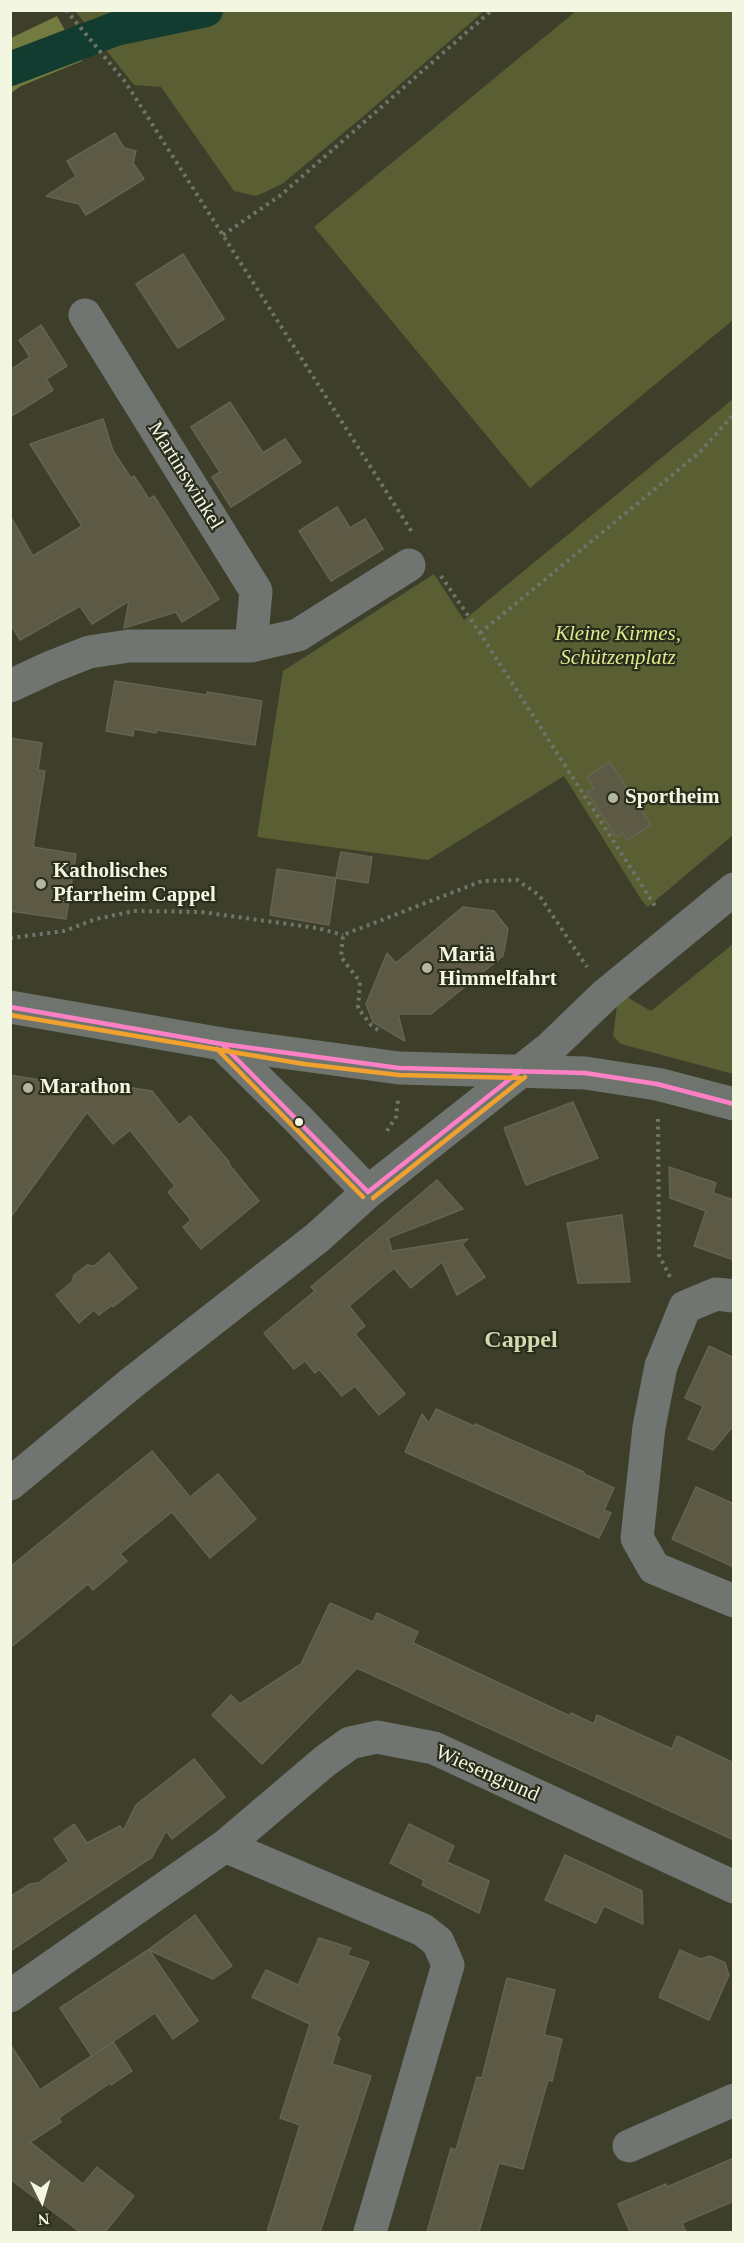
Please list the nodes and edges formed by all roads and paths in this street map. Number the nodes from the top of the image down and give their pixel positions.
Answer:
1 (492, 10) edge
2 (67, 12) edge
3 (223, 234) junction
4 (85, 315) dead end
5 (734, 414) edge
6 (420, 557) junction
7 (480, 633) junction
8 (251, 646) junction
9 (10, 686) edge
10 (734, 889) edge
11 (679, 934) junction
12 (343, 935) junction
13 (10, 938) edge
14 (606, 995) junction
15 (10, 1006) edge
16 (381, 1032) dead end
17 (222, 1044) junction
18 (520, 1071) junction
19 (657, 1084) junction
20 (734, 1104) edge
21 (368, 1192) junction
22 (734, 1296) edge
23 (685, 1307) junction
24 (10, 1484) edge
25 (734, 1601) edge
26 (225, 1846) junction
27 (734, 1887) edge
28 (10, 1996) edge
29 (734, 2100) edge
30 (628, 2146) dead end
31 (370, 2232) edge

1 - 3 path
2 - 3 path
3 - 6 path
4 - 8 street, Martinswinkel
5 - 7 path
6 - 7 path
6 - 8 street
7 - 11 path
8 - 9 street
10 - 11 street
11 - 14 street
12 - 13 path
12 - 14 path
12 - 16 path
14 - 18 street
15 - 17 main road
17 - 18 main road
17 - 21 street
18 - 19 main road
18 - 21 street
19 - 20 main road
19 - 23 path
21 - 24 street
22 - 23 street
23 - 25 street
26 - 27 street, Wiesengrund
26 - 28 street, Wiesengrund
26 - 31 street
29 - 30 street

